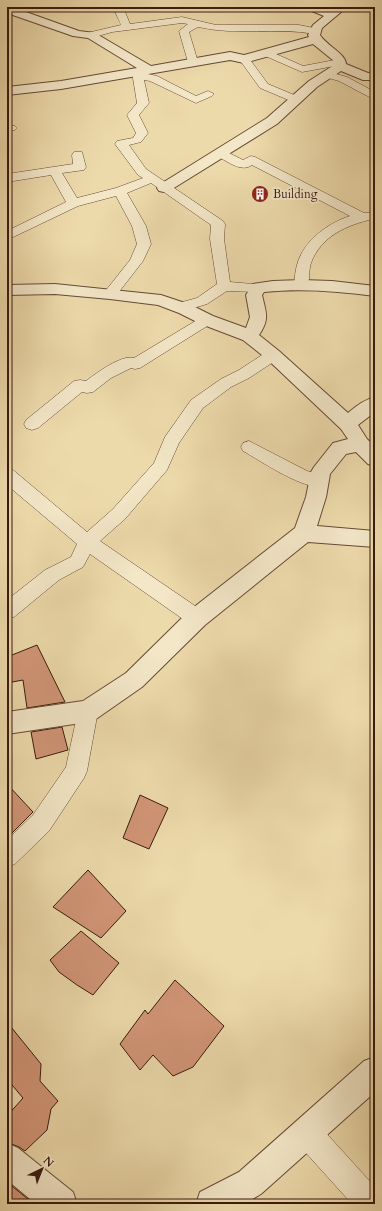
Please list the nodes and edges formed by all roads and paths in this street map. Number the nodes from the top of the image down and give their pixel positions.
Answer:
1 (118, 7) edge
2 (311, 7) edge
3 (7, 9) edge
4 (336, 11) edge
5 (196, 24) junction
6 (127, 27) junction
7 (91, 35) junction
8 (315, 35) junction
9 (267, 53) junction
10 (244, 59) junction
11 (193, 62) junction
12 (340, 64) junction
13 (141, 72) junction
14 (329, 75) junction
15 (375, 76) edge
16 (7, 91) edge
17 (208, 94) dead end
18 (375, 97) edge
19 (295, 99) junction
20 (222, 153) junction
21 (78, 155) dead end
22 (54, 170) junction
23 (9, 175) edge
24 (151, 179) junction
25 (164, 188) junction
26 (120, 191) junction
27 (73, 203) junction
28 (368, 216) edge
29 (375, 230) edge
30 (7, 236) edge
31 (301, 284) junction
32 (224, 286) junction
33 (259, 288) junction
34 (7, 290) edge
35 (375, 291) edge
36 (110, 294) junction
37 (180, 307) junction
38 (207, 320) junction
39 (249, 336) junction
40 (273, 355) junction
41 (375, 403) edge
42 (32, 424) dead end
43 (348, 424) junction
44 (360, 444) junction
45 (249, 447) dead end
46 (375, 459) edge
47 (7, 476) edge
48 (319, 481) junction
49 (304, 533) junction
50 (375, 539) edge
51 (87, 542) junction
52 (7, 611) edge
53 (197, 618) junction
54 (88, 711) junction
55 (7, 723) edge
56 (7, 856) edge
57 (375, 1072) edge
58 (307, 1133) junction
59 (7, 1158) edge
60 (61, 1204) edge
61 (212, 1204) edge
62 (371, 1204) edge

1 - 6 lane
2 - 4 street
3 - 7 street
4 - 8 street
5 - 6 lane
5 - 8 lane
5 - 11 lane
6 - 7 lane
7 - 13 street
8 - 9 street
8 - 12 street
9 - 10 street
9 - 12 lane
10 - 11 street
10 - 19 lane
11 - 13 street
12 - 14 street
12 - 15 street
13 - 16 street
13 - 17 lane
13 - 24 lane
14 - 18 lane
14 - 19 street
19 - 20 street
20 - 25 street
20 - 28 lane
21 - 22 lane
22 - 23 lane
22 - 27 lane
24 - 25 lane
24 - 26 lane
25 - 32 lane
26 - 27 lane
26 - 36 lane
27 - 30 lane
28 - 29 lane
28 - 31 lane
31 - 33 street
31 - 35 street
32 - 33 lane
32 - 37 lane
33 - 39 street
34 - 36 street
36 - 37 street
37 - 38 street
38 - 39 street
38 - 42 lane
39 - 40 street
40 - 43 street
40 - 51 lane
41 - 43 street
43 - 44 street
44 - 46 street
44 - 48 street
45 - 48 lane
47 - 51 lane
48 - 49 street
49 - 50 street
49 - 53 street
51 - 52 lane
51 - 53 lane
53 - 54 street
54 - 55 street
54 - 56 lane
57 - 58 street
58 - 61 street
58 - 62 lane
59 - 60 street

